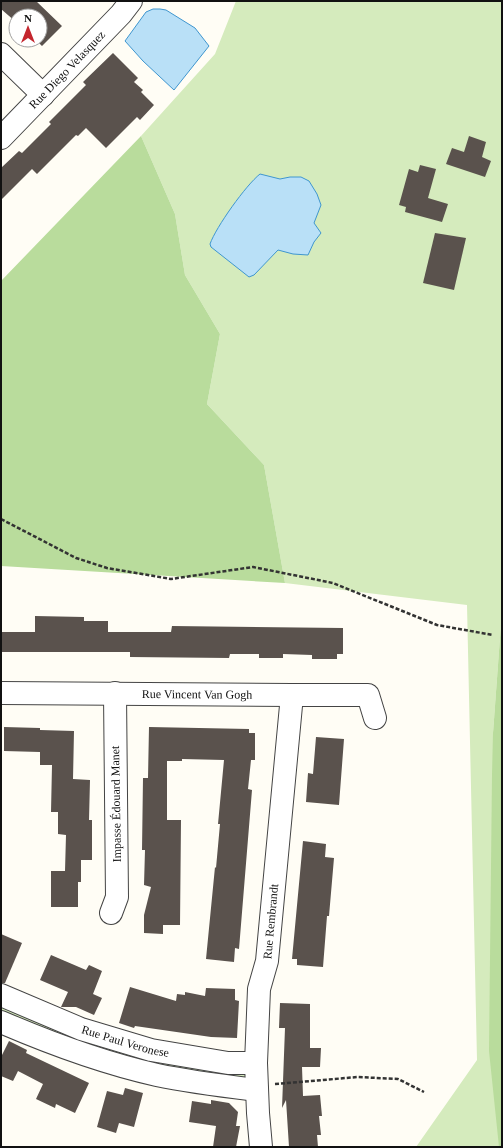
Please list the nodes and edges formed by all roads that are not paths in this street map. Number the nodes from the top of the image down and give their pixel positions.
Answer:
1 (131, 1) edge
2 (1, 54) edge
3 (43, 95) junction
4 (1, 138) edge
5 (1, 693) edge
6 (115, 693) junction
7 (292, 696) junction
8 (375, 718) dead end
9 (111, 913) dead end
10 (1, 995) edge
11 (1, 1022) edge
12 (256, 1063) junction
13 (257, 1088) junction
14 (261, 1147) edge

1 - 3 street, Rue Diego Velasquez
2 - 3 street
3 - 4 street, Rue Diego Velasquez
5 - 6 street, Rue Vincent Van Gogh
6 - 7 street, Rue Vincent Van Gogh
6 - 9 street, Impasse Édouard Manet
7 - 8 street, Rue Vincent Van Gogh
7 - 12 street, Rue Rembrandt
10 - 12 street, Rue Paul Veronese
11 - 13 street, Rue Paul Veronese
12 - 13 street, Rue Rembrandt
13 - 14 street, Rue Rembrandt

